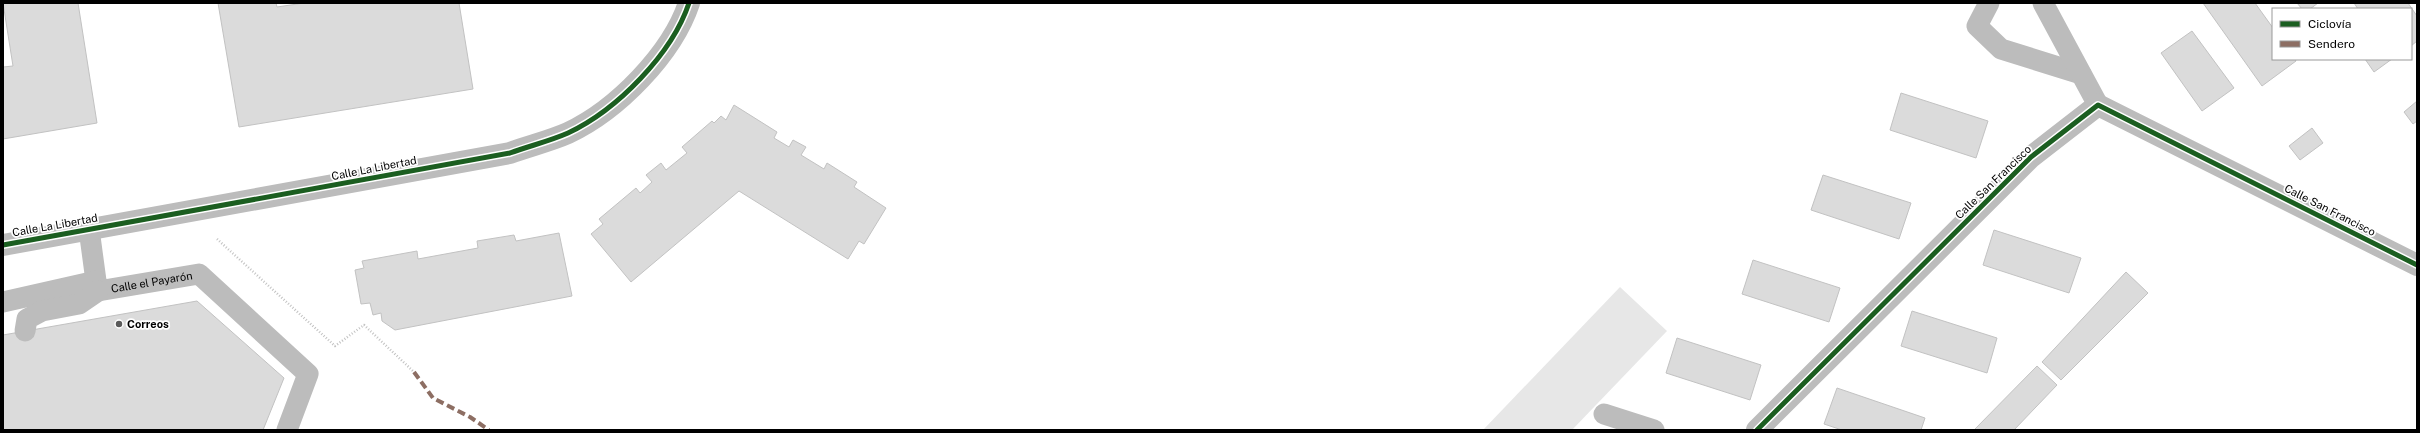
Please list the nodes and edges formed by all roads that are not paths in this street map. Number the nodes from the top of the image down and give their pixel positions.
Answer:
1 (689, 3) edge
2 (1989, 3) edge
3 (2043, 3) edge
4 (2081, 74) junction
5 (2098, 105) junction
6 (89, 229) junction
7 (3, 245) edge
8 (2417, 265) edge
9 (97, 286) junction
10 (3, 302) edge
11 (25, 331) dead end
12 (1604, 414) dead end
13 (287, 430) edge
14 (1654, 430) edge
15 (1758, 430) edge

1 - 6 street, Calle La Libertad
2 - 4 lane
3 - 4 lane
4 - 5 lane
5 - 8 street, Calle San Francisco
5 - 15 street, Calle San Francisco
6 - 7 street, Calle La Libertad
6 - 9 lane
9 - 10 lane, Calle el Payarón
9 - 11 lane
9 - 13 lane, Calle el Payarón
12 - 14 lane

